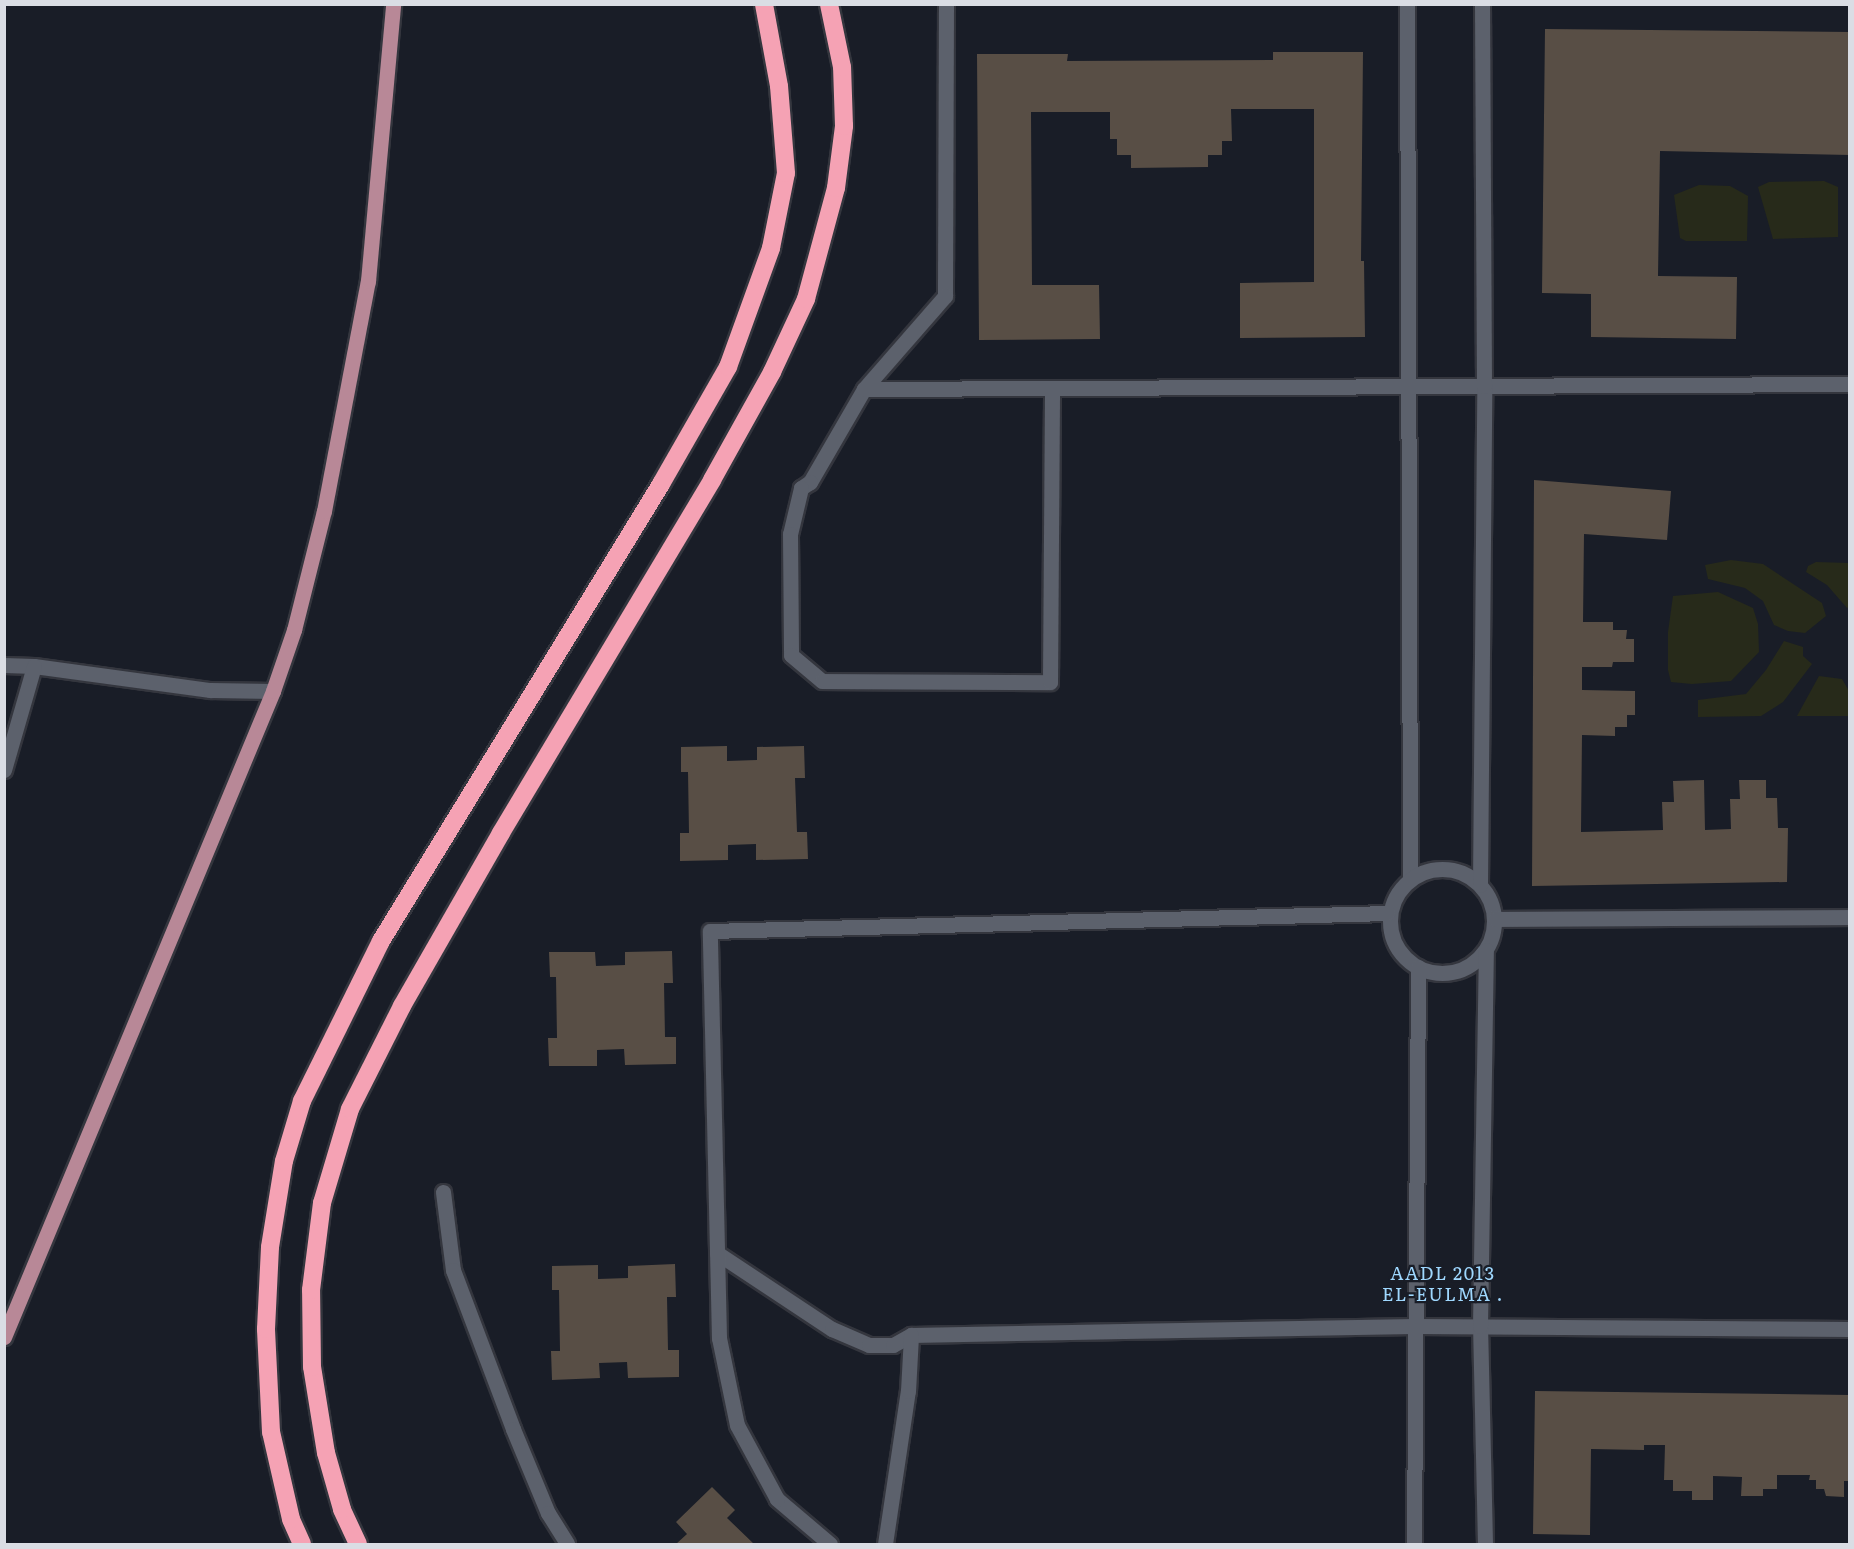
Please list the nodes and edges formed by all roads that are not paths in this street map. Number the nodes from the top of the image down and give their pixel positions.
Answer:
1 (393, 4) edge
2 (764, 4) edge
3 (829, 4) edge
4 (946, 4) edge
5 (1407, 4) edge
6 (1482, 4) edge
7 (1850, 384) edge
8 (1409, 386) junction
9 (1484, 386) junction
10 (1052, 388) junction
11 (864, 389) junction
12 (4, 665) edge
13 (34, 666) junction
14 (273, 691) junction
15 (4, 770) edge
16 (1410, 879) junction
17 (1480, 885) junction
18 (1388, 912) junction
19 (1850, 917) edge
20 (1495, 919) junction
21 (1486, 950) junction
22 (1418, 967) junction
23 (443, 1192) dead end
24 (717, 1252) junction
25 (1416, 1326) junction
26 (1480, 1326) junction
27 (1850, 1329) edge
28 (911, 1335) junction
29 (4, 1337) edge
30 (302, 1545) edge
31 (358, 1545) edge
32 (567, 1545) edge
33 (830, 1545) edge
34 (885, 1545) edge
35 (1414, 1545) edge
36 (1485, 1545) edge

1 - 14 main road
2 - 30 highway
3 - 31 highway
4 - 11 street
5 - 8 street
6 - 9 street
7 - 9 street
8 - 9 street
8 - 10 street
8 - 16 street
9 - 17 street
10 - 11 street
10 - 11 street
12 - 13 street
13 - 14 street
13 - 15 street
14 - 29 main road
16 - 17 street
16 - 18 street
17 - 20 street
18 - 22 street
18 - 24 street
19 - 20 street
20 - 21 street
21 - 22 street
21 - 26 street
22 - 25 street
23 - 32 street
24 - 28 street
24 - 33 street
25 - 26 street
25 - 28 street
25 - 35 street
26 - 27 street
26 - 36 street
28 - 34 street

